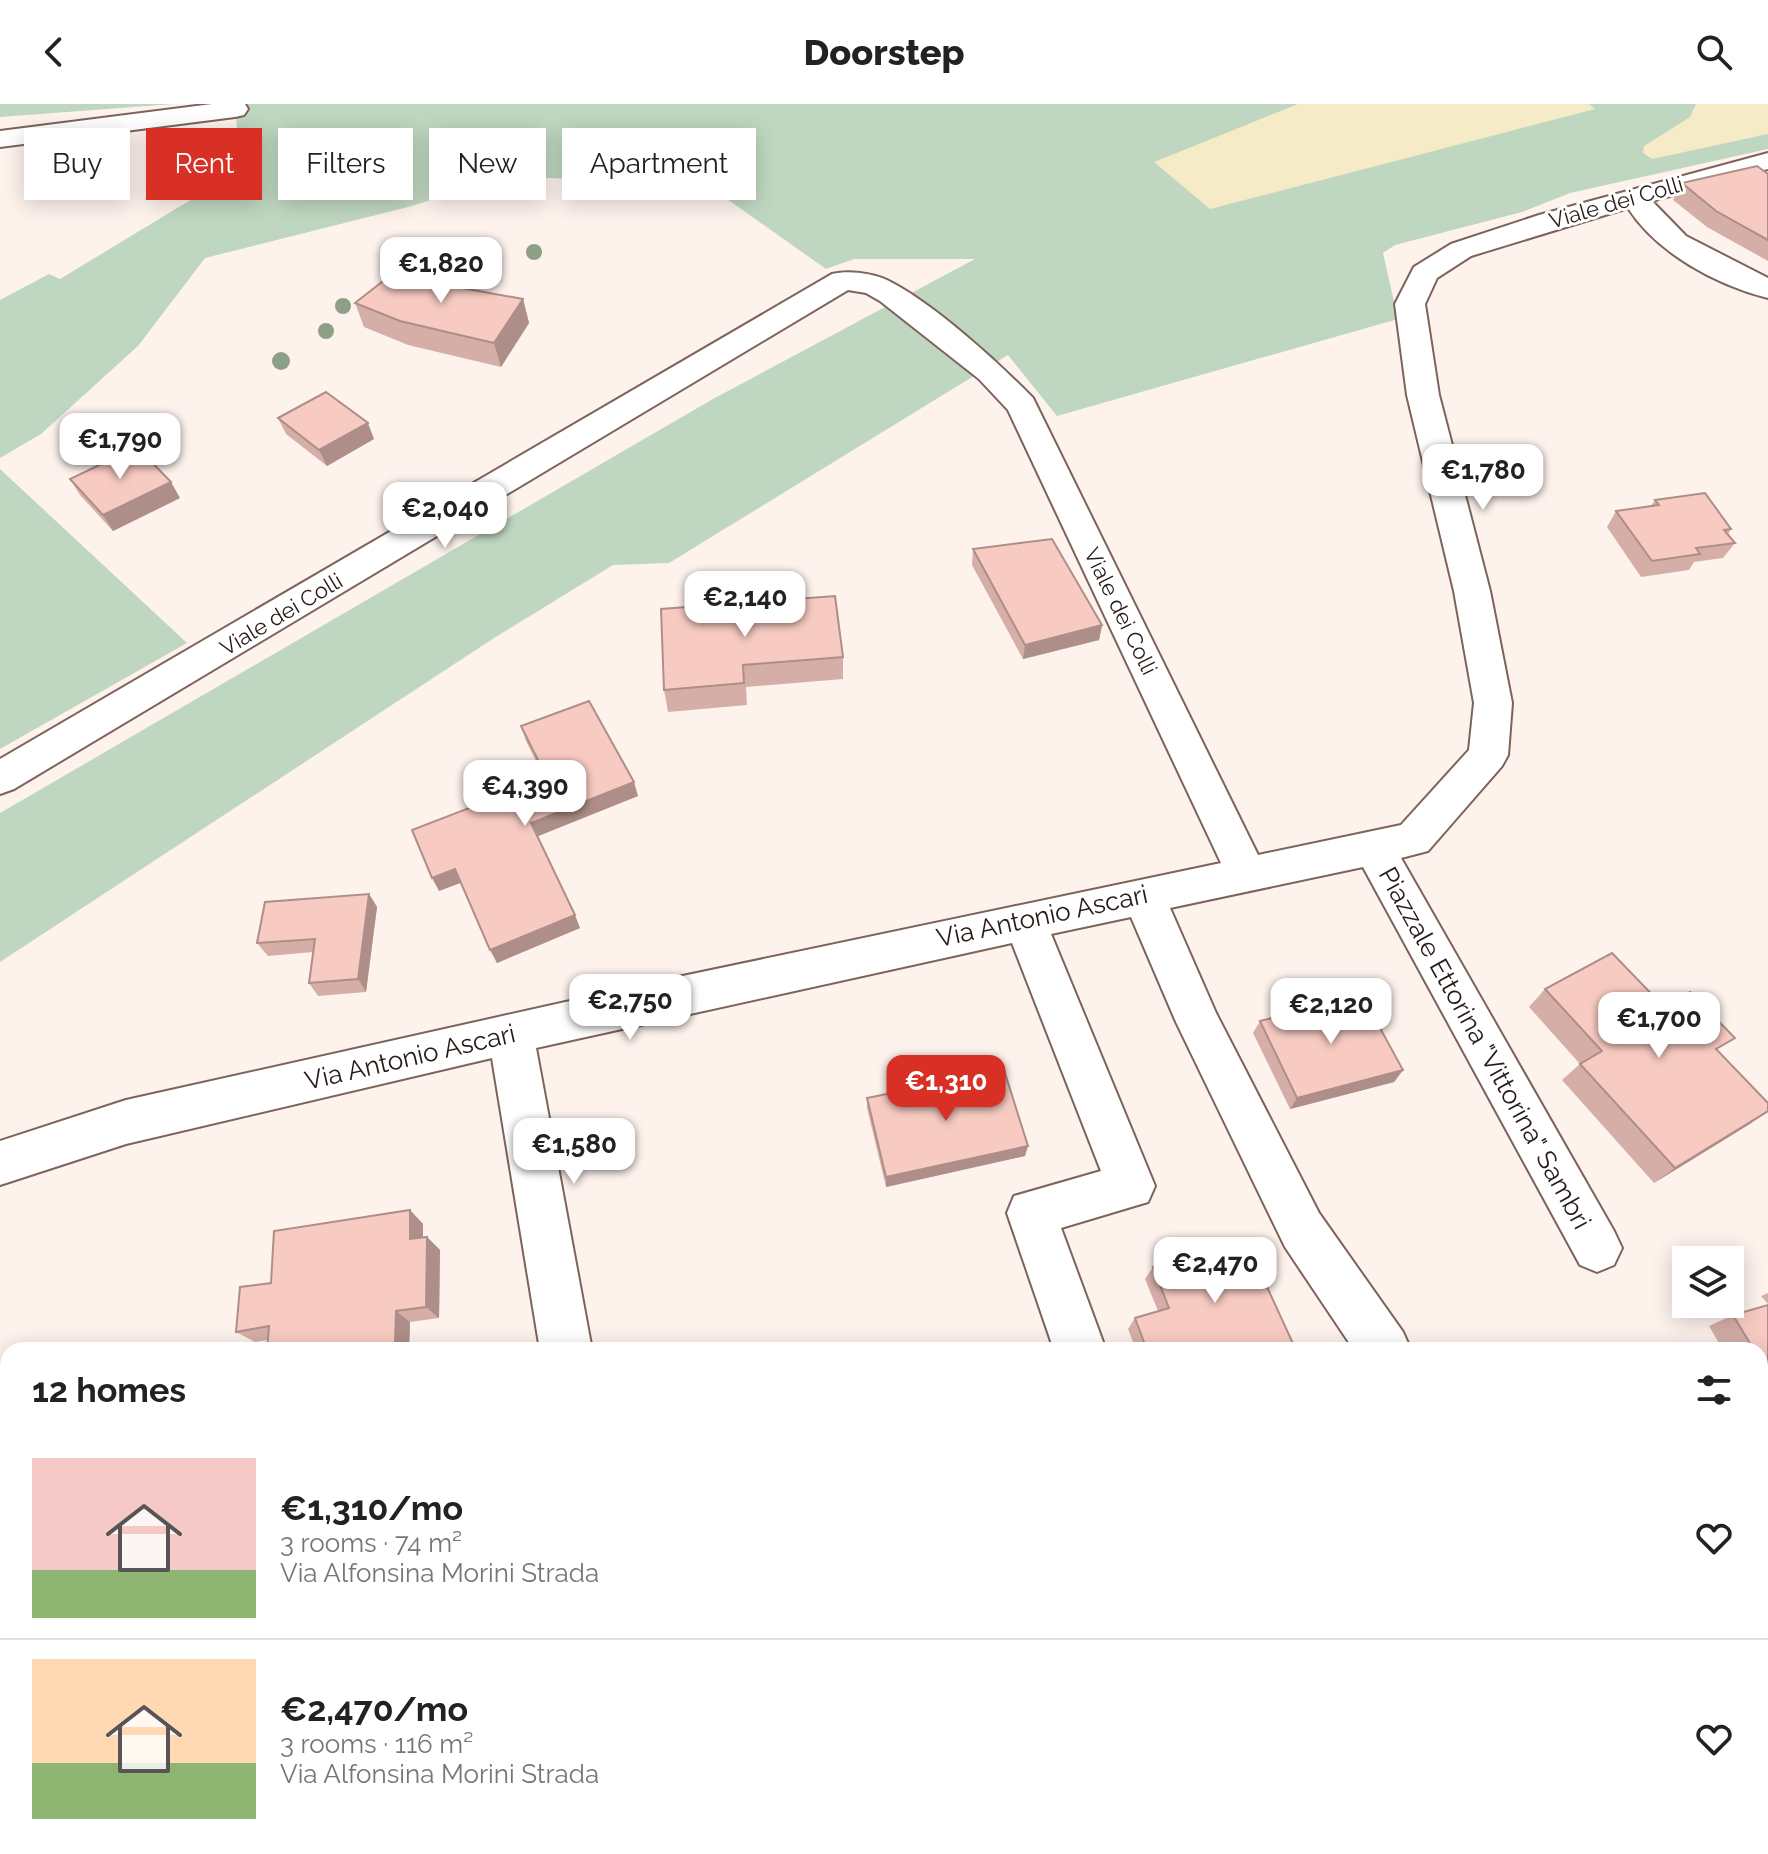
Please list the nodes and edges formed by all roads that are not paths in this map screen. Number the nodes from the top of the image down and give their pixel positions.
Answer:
1 (235, 109) dead end
2 (0, 139) edge
3 (1768, 161) edge
4 (1634, 195) junction
5 (1768, 289) edge
6 (0, 778) edge
7 (1373, 847) junction
8 (1246, 872) junction
9 (1143, 895) junction
10 (1024, 920) junction
11 (511, 1035) junction
12 (0, 1163) edge
13 (1597, 1248) dead end
14 (565, 1342) edge
15 (1077, 1342) edge
16 (1379, 1342) edge

1 - 2 street
3 - 4 street, Viale dei Colli
4 - 5 street
4 - 7 street, Viale dei Colli
6 - 8 street, Viale dei Colli
7 - 8 street, Viale dei Colli
7 - 13 street, Piazzale Ettorina "Vittorina" Sambri
8 - 9 street, Via Antonio Ascari
9 - 10 street, Via Antonio Ascari
9 - 16 street
10 - 11 street, Via Antonio Ascari
10 - 15 street
11 - 12 street, Via Antonio Ascari
11 - 14 street

